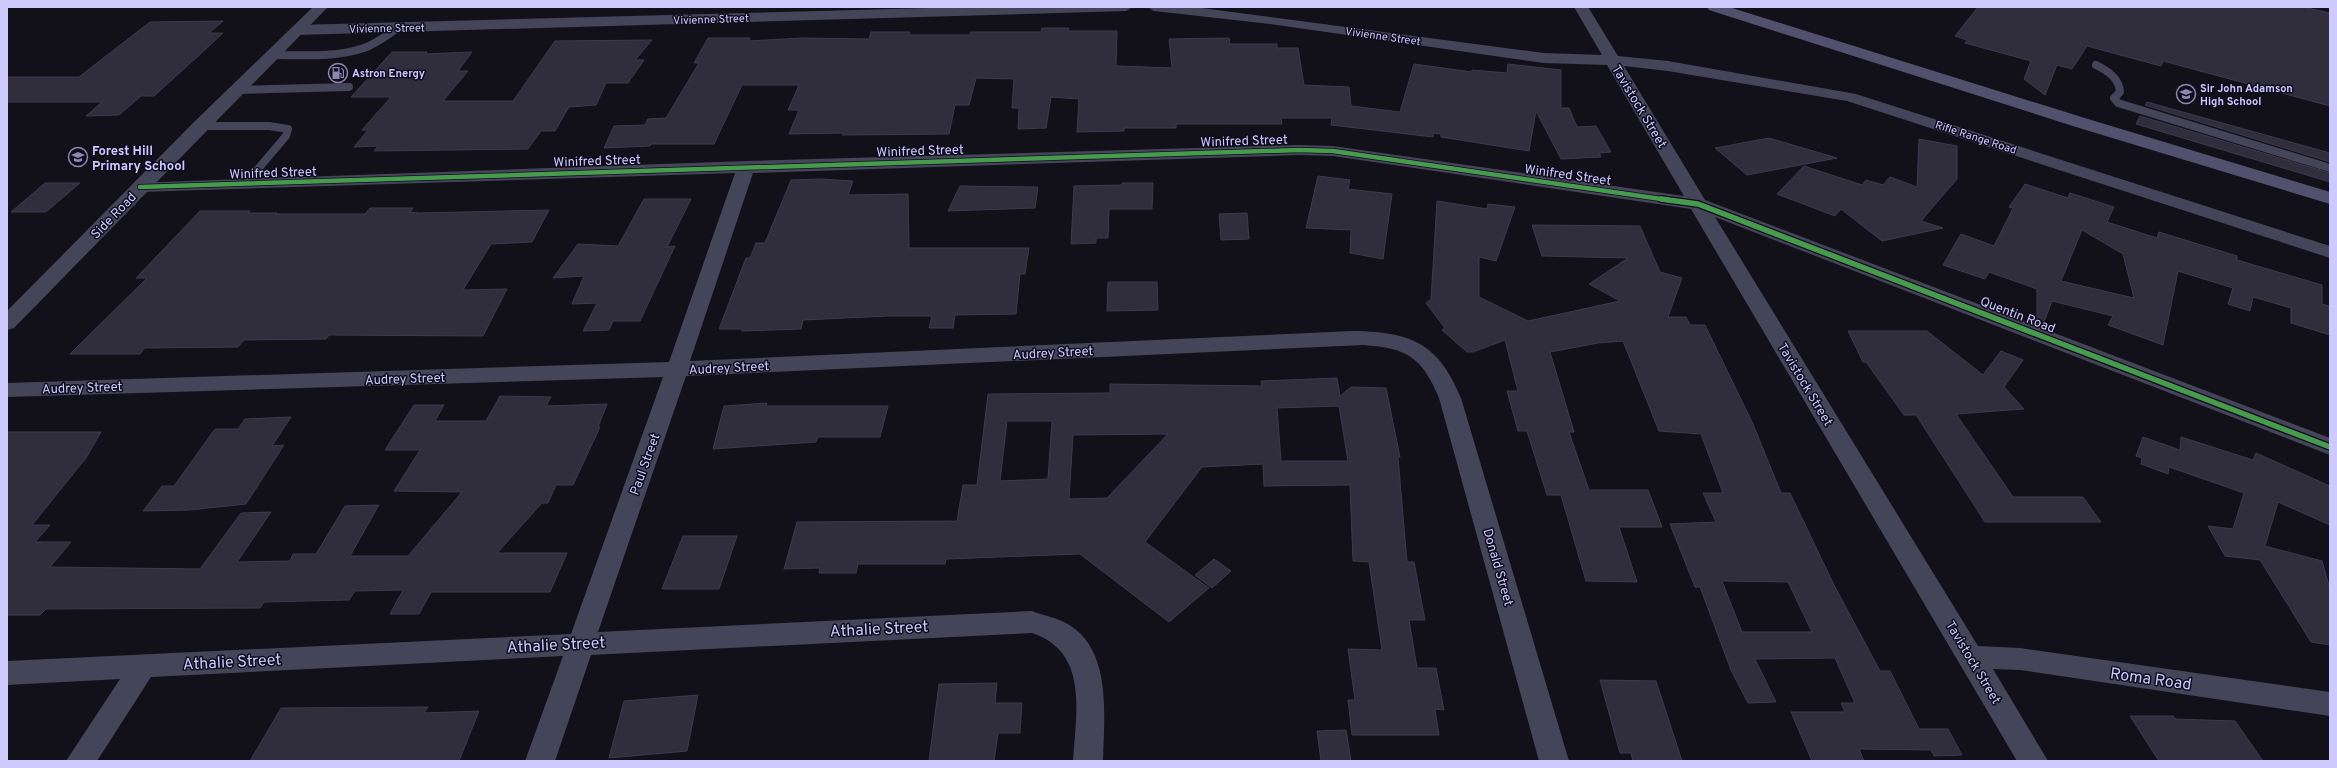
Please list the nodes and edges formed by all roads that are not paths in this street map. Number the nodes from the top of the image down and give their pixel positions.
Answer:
1 (321, 7) edge
2 (1126, 7) edge
3 (1154, 7) edge
4 (1582, 7) edge
5 (1714, 7) edge
6 (398, 28) junction
7 (297, 30) junction
8 (272, 55) junction
9 (1612, 60) junction
10 (2096, 65) dead end
11 (349, 86) dead end
12 (236, 90) junction
13 (200, 126) junction
14 (746, 166) junction
15 (2330, 168) edge
16 (246, 183) junction
17 (140, 187) junction
18 (2330, 198) edge
19 (1698, 204) junction
20 (2330, 252) edge
21 (8, 322) edge
22 (677, 369) junction
23 (1439, 374) joint
24 (7, 390) edge
25 (2330, 447) edge
26 (580, 643) junction
27 (1972, 657) junction
28 (144, 665) junction
29 (7, 673) edge
30 (2330, 704) edge
31 (81, 761) edge
32 (540, 761) edge
33 (1088, 761) edge
34 (1554, 761) edge
35 (2033, 761) edge

1 - 7 street, Side Road
2 - 6 street, Vivienne Street
3 - 9 street, Vivienne Street
4 - 9 street, Tavistock Street
5 - 18 main road
6 - 7 street, Vivienne Street
6 - 8 lane
7 - 8 street, Side Road
8 - 12 street, Side Road
9 - 19 street, Tavistock Street
9 - 20 street, Rifle Range Road
10 - 15 lane
11 - 12 lane
12 - 13 street, Side Road
13 - 16 lane
13 - 17 street, Side Road
14 - 16 street, Winifred Street
14 - 19 street, Winifred Street
14 - 22 street, Paul Street
16 - 17 street, Winifred Street
17 - 21 street, Side Road
19 - 25 street, Quentin Road
19 - 27 street, Tavistock Street
22 - 23 street, Audrey Street
22 - 24 street, Audrey Street
22 - 26 street, Paul Street
23 - 34 street, Donald Street
26 - 28 street, Athalie Street
26 - 32 street, Paul Street
26 - 33 street, Athalie Street
27 - 30 street, Roma Road
27 - 35 street, Tavistock Street
28 - 29 street, Athalie Street
28 - 31 street

